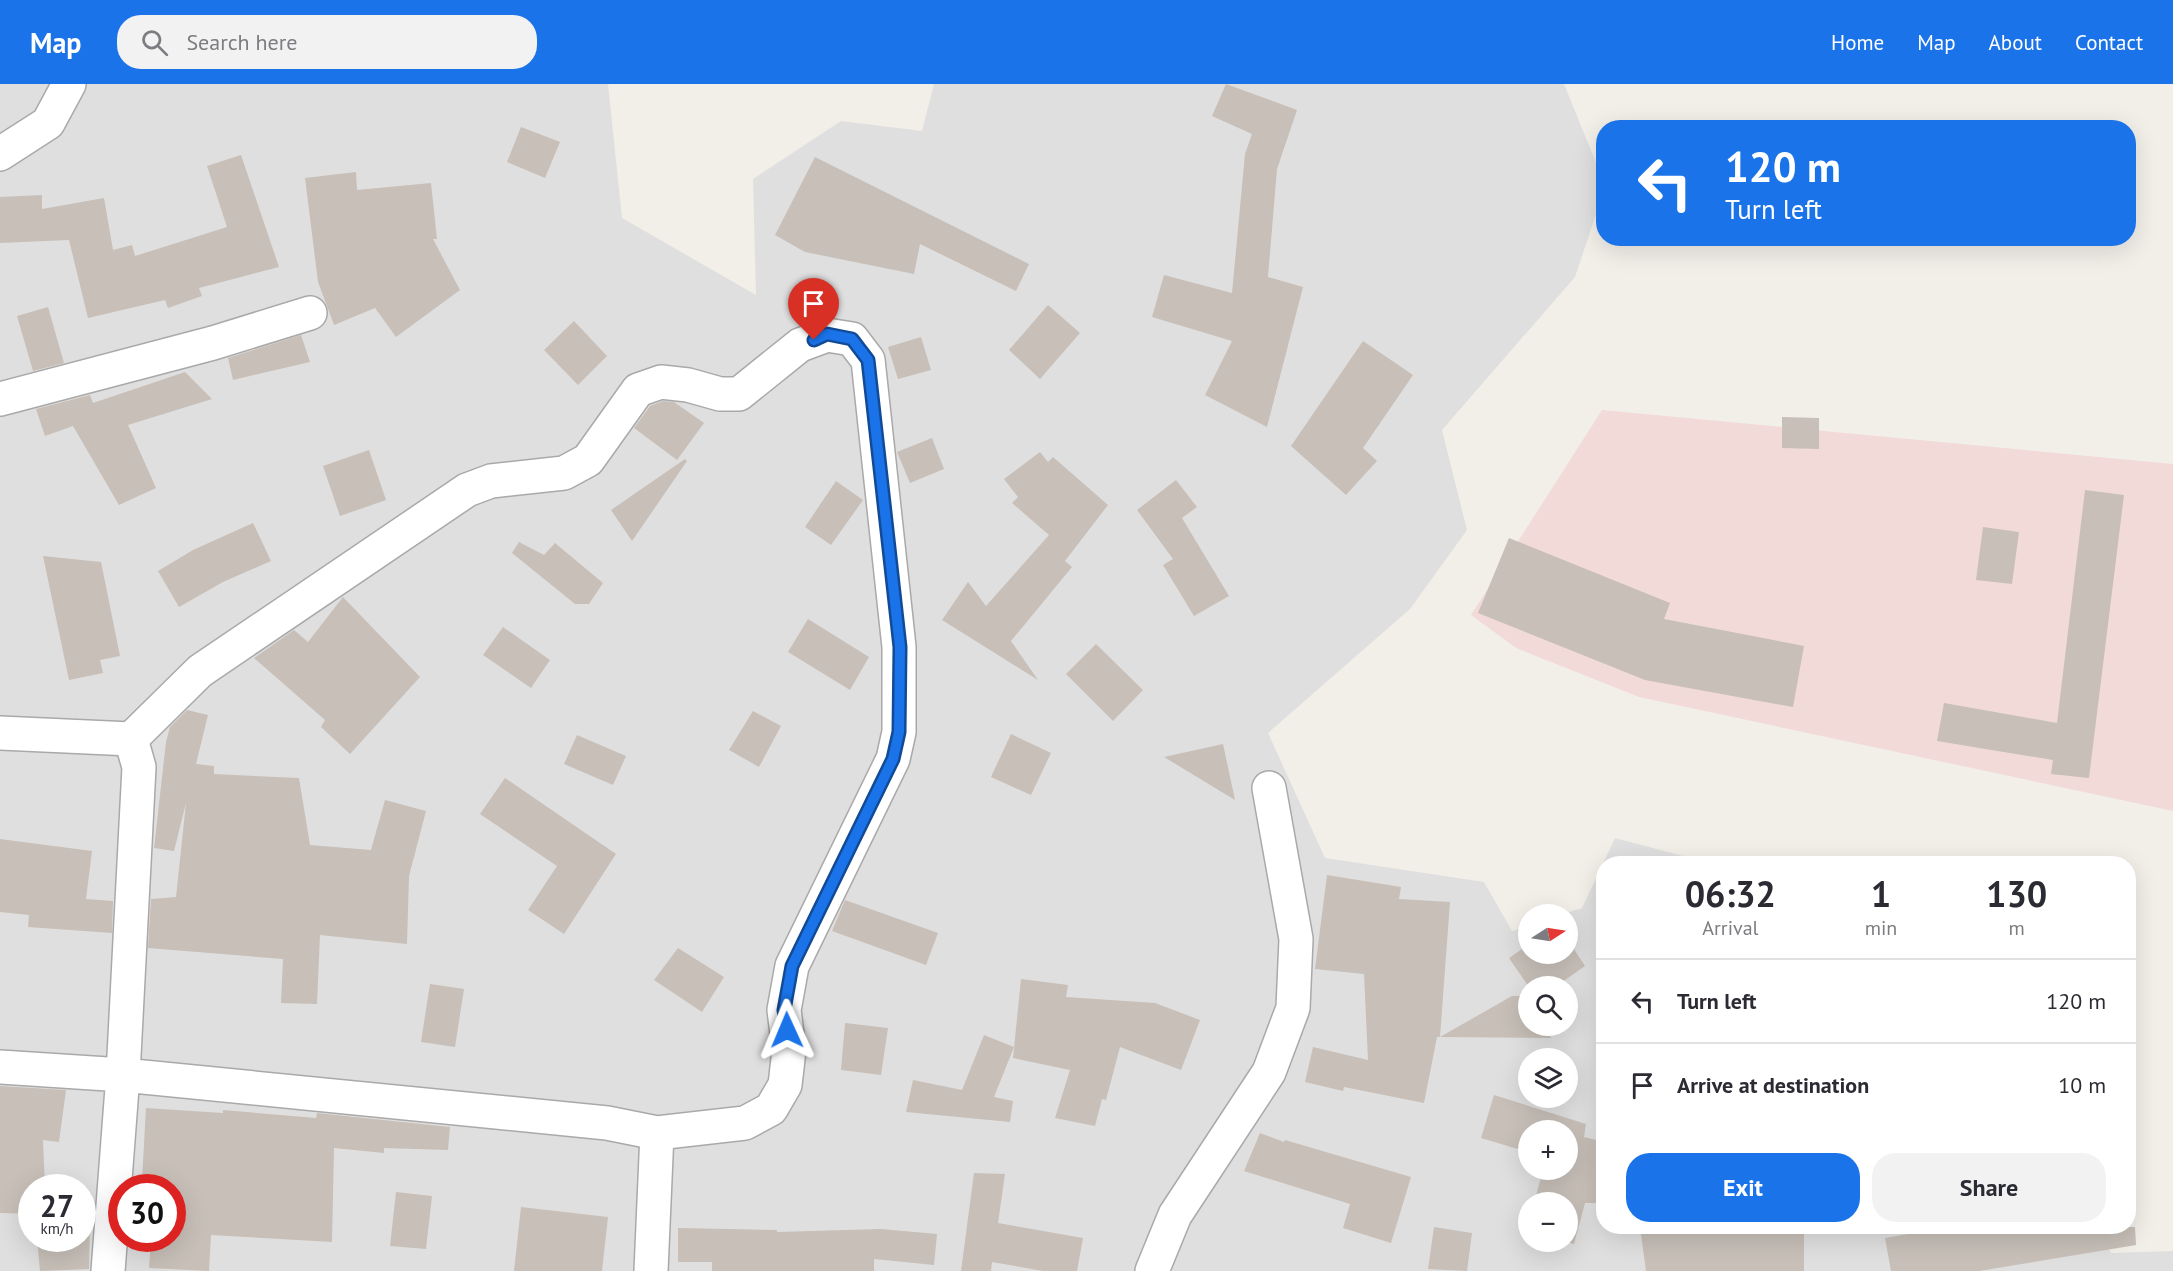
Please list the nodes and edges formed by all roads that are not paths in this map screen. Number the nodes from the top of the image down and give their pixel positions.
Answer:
1 (69, 84) edge
2 (0, 154) edge
3 (310, 313) dead end
4 (0, 399) edge
5 (0, 733) edge
6 (131, 739) junction
7 (1269, 788) dead end
8 (0, 1067) edge
9 (123, 1075) junction
10 (657, 1133) junction
11 (108, 1271) edge
12 (651, 1271) edge
13 (1152, 1271) edge

1 - 2 street
3 - 4 street
5 - 6 street
6 - 9 street
6 - 10 street
7 - 13 street
8 - 9 street
9 - 10 street
9 - 11 street
10 - 12 street

